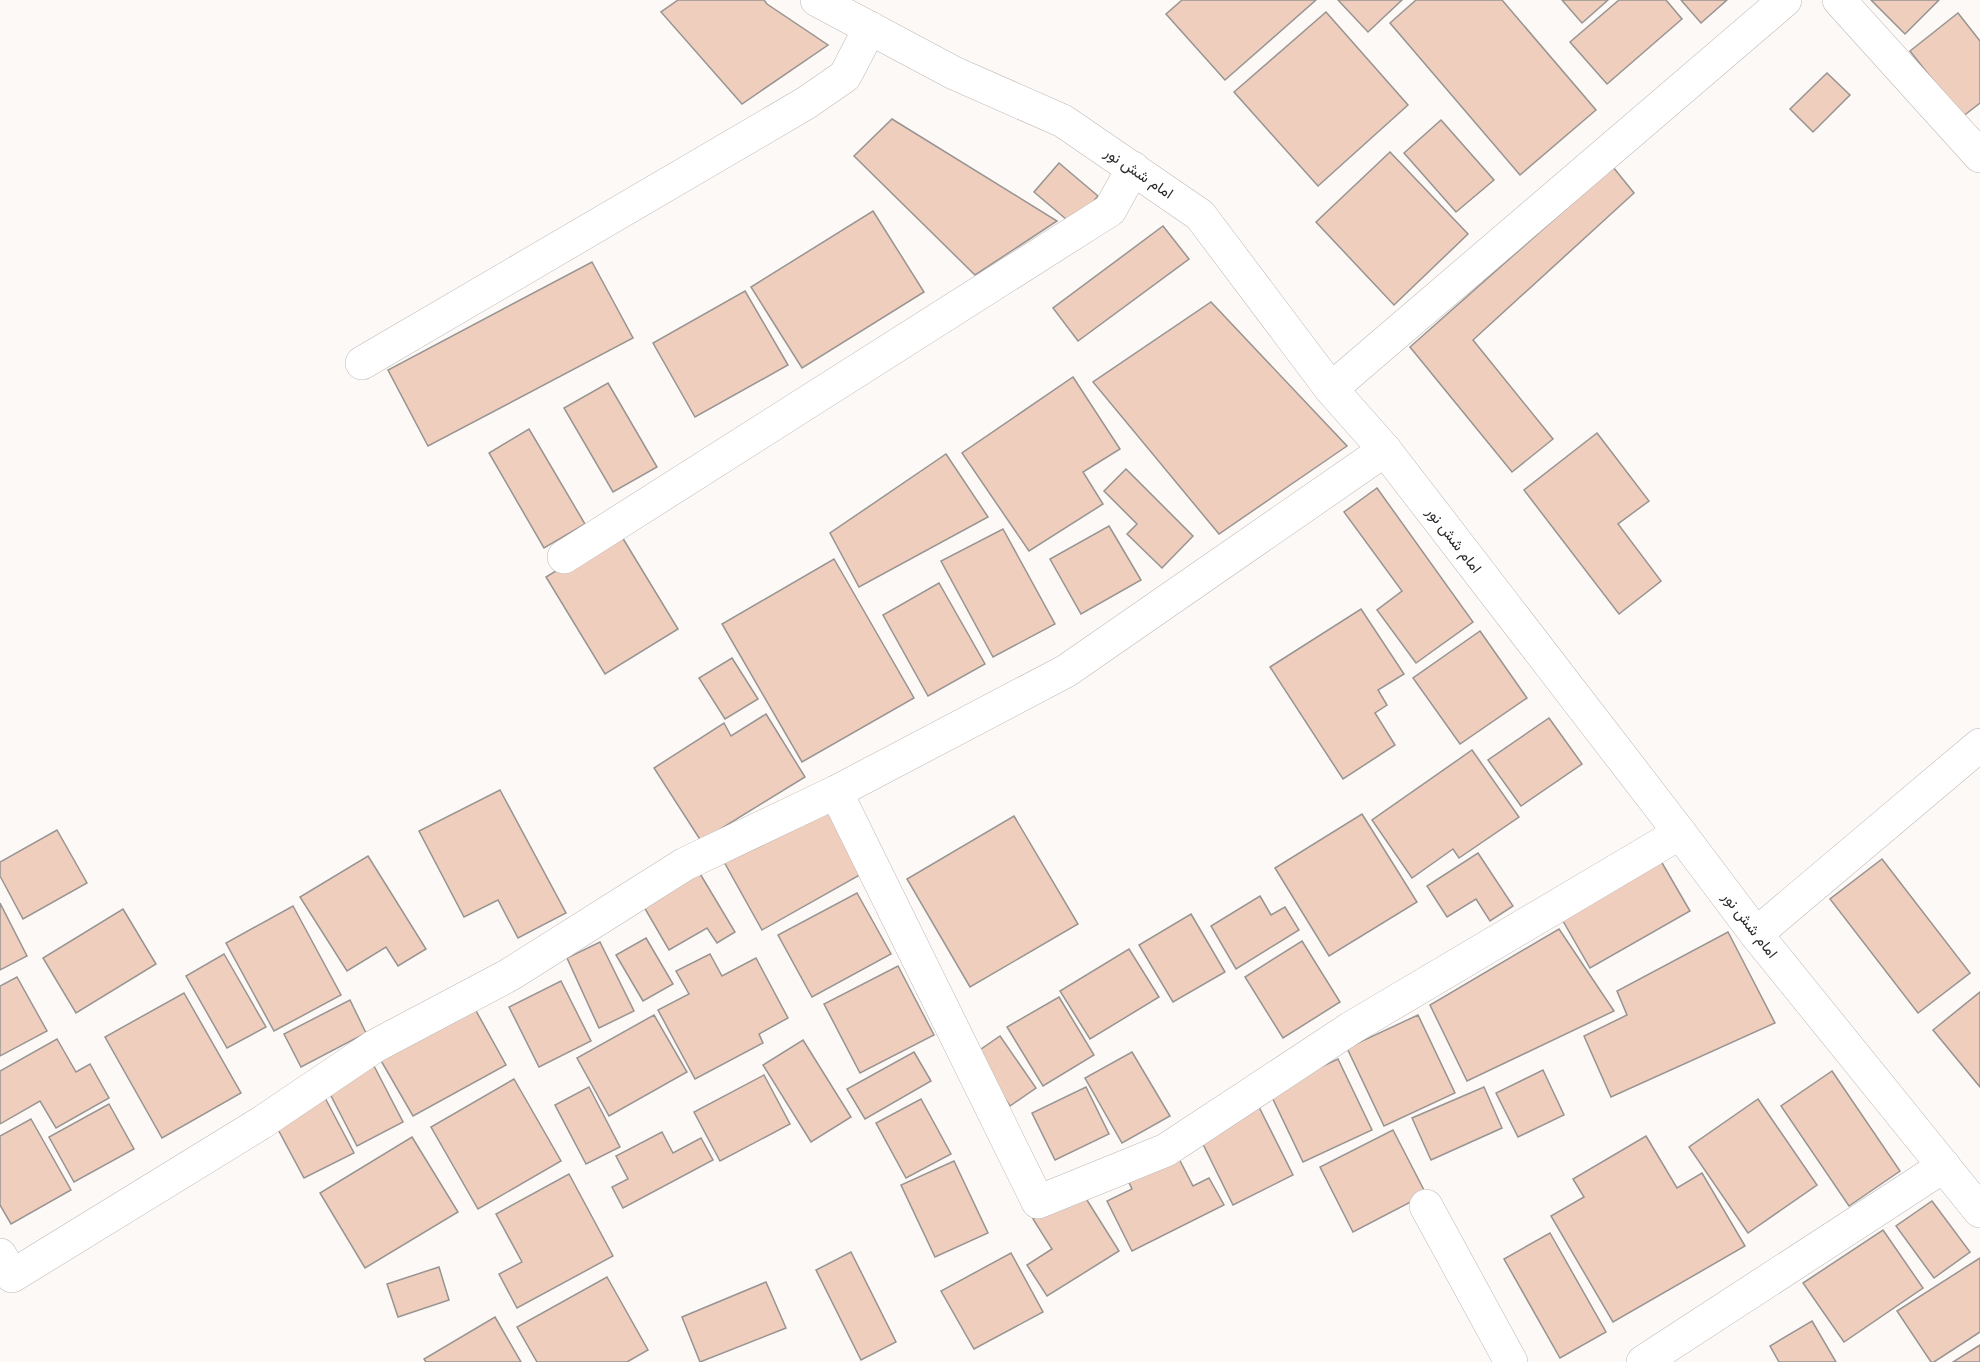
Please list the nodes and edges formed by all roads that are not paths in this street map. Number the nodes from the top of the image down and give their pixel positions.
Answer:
1 (817, 0) edge
2 (1785, 0) edge
3 (1839, 0) edge
4 (870, 28) junction
5 (1980, 156) edge
6 (1133, 168) junction
7 (362, 363) dead end
8 (1331, 389) junction
9 (1385, 450) junction
10 (564, 557) dead end
11 (1980, 746) edge
12 (836, 792) junction
13 (1680, 833) junction
14 (1756, 934) junction
15 (1944, 1166) junction
16 (1426, 1206) dead end
17 (1980, 1211) edge
18 (0, 1255) edge
19 (1511, 1362) edge
20 (1643, 1362) edge

1 - 4 street, امام شش نور
2 - 8 street
3 - 5 street
4 - 6 street, امام شش نور
4 - 7 street
6 - 8 street, امام شش نور
6 - 10 street
8 - 9 street, امام شش نور
9 - 12 street
9 - 13 street, امام شش نور
11 - 14 street
12 - 13 street
12 - 18 street
13 - 14 street, امام شش نور
14 - 15 street, امام شش نور
15 - 17 street, امام شش نور
15 - 20 street
16 - 19 street

